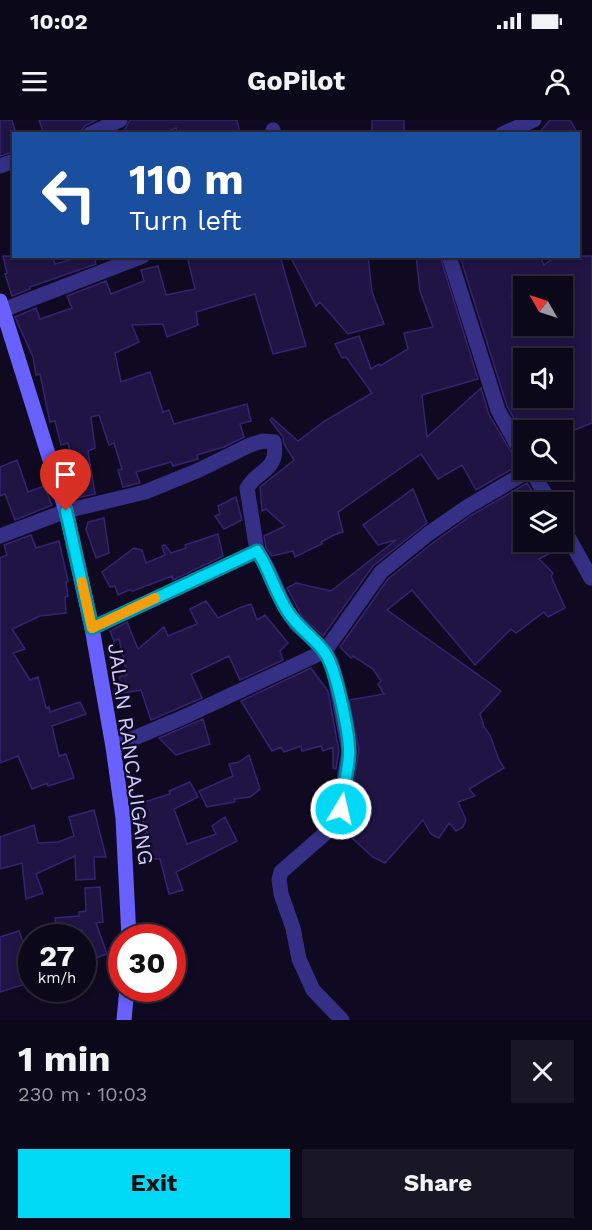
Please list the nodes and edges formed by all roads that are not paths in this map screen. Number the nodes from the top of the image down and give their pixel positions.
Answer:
1 (120, 120) edge
2 (534, 120) edge
3 (94, 132) edge
4 (507, 132) edge
5 (137, 258) edge
6 (450, 258) edge
7 (1, 305) edge
8 (513, 437) edge
9 (514, 480) edge
10 (66, 511) junction
11 (0, 537) edge
12 (573, 546) edge
13 (257, 551) junction
14 (591, 578) edge
15 (92, 628) junction
16 (325, 651) junction
17 (113, 747) junction
18 (128, 924) edge
19 (126, 1002) edge
20 (124, 1020) edge
21 (342, 1020) edge

1 - 3 street
2 - 4 street
5 - 7 street
6 - 8 street
7 - 10 main road, JALAN RANCAJIGANG
9 - 16 street
10 - 11 street
10 - 13 street
10 - 15 main road, JALAN RANCAJIGANG
12 - 14 street
13 - 15 street
13 - 16 street
15 - 17 main road, JALAN RANCAJIGANG
16 - 17 street
16 - 21 street
17 - 18 main road, JALAN RANCAJIGANG
19 - 20 main road

